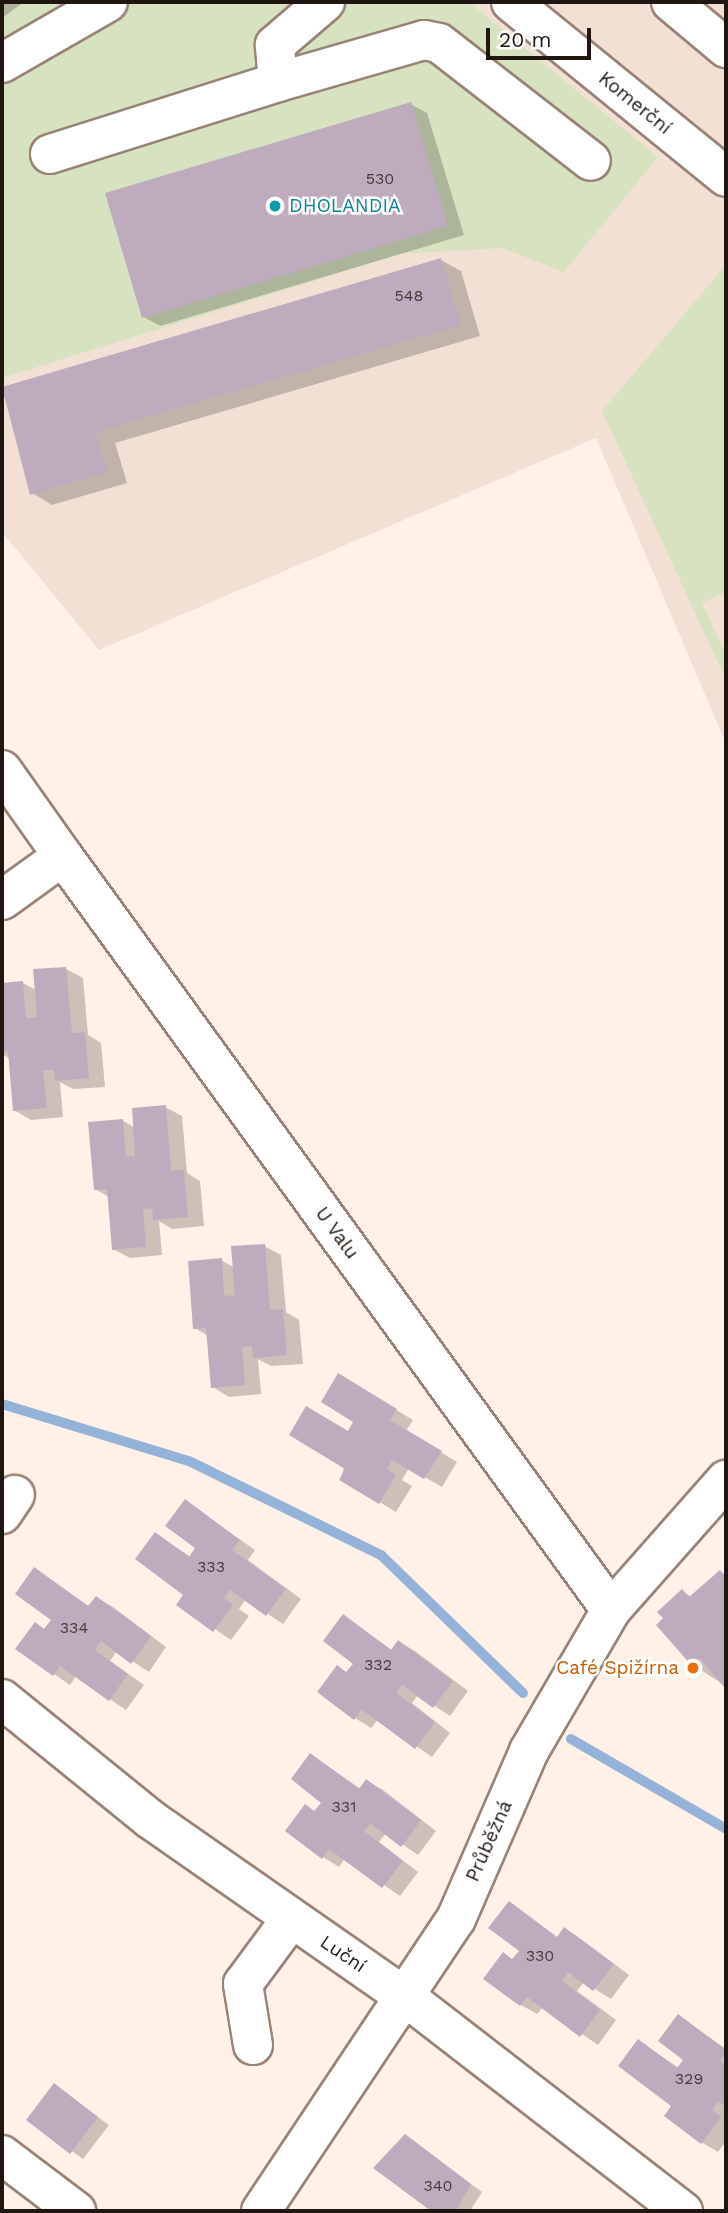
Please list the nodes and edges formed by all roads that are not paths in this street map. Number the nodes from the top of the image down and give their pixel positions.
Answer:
1 (108, 2) edge
2 (325, 2) edge
3 (511, 2) edge
4 (671, 2) edge
5 (724, 41) edge
6 (2, 63) edge
7 (278, 82) junction
8 (50, 154) dead end
9 (591, 161) dead end
10 (726, 177) edge
11 (2, 770) edge
12 (63, 856) junction
13 (2, 900) edge
14 (726, 1480) edge
15 (611, 1610) junction
16 (2, 1699) edge
17 (291, 1919) junction
18 (407, 1998) junction
19 (253, 2045) dead end
20 (2, 2155) edge
21 (76, 2211) edge
22 (261, 2211) edge
23 (683, 2211) edge

1 - 6 street
2 - 7 street
3 - 10 street, Komerční
4 - 5 street
7 - 8 street
7 - 9 street
11 - 12 street, U Valu
12 - 13 street
12 - 15 street, U Valu
14 - 15 street, Průběžná
15 - 18 street, Průběžná
16 - 17 street, Luční
17 - 18 street, Luční
17 - 19 street
18 - 22 street, Průběžná
18 - 23 street, Luční
20 - 21 street

